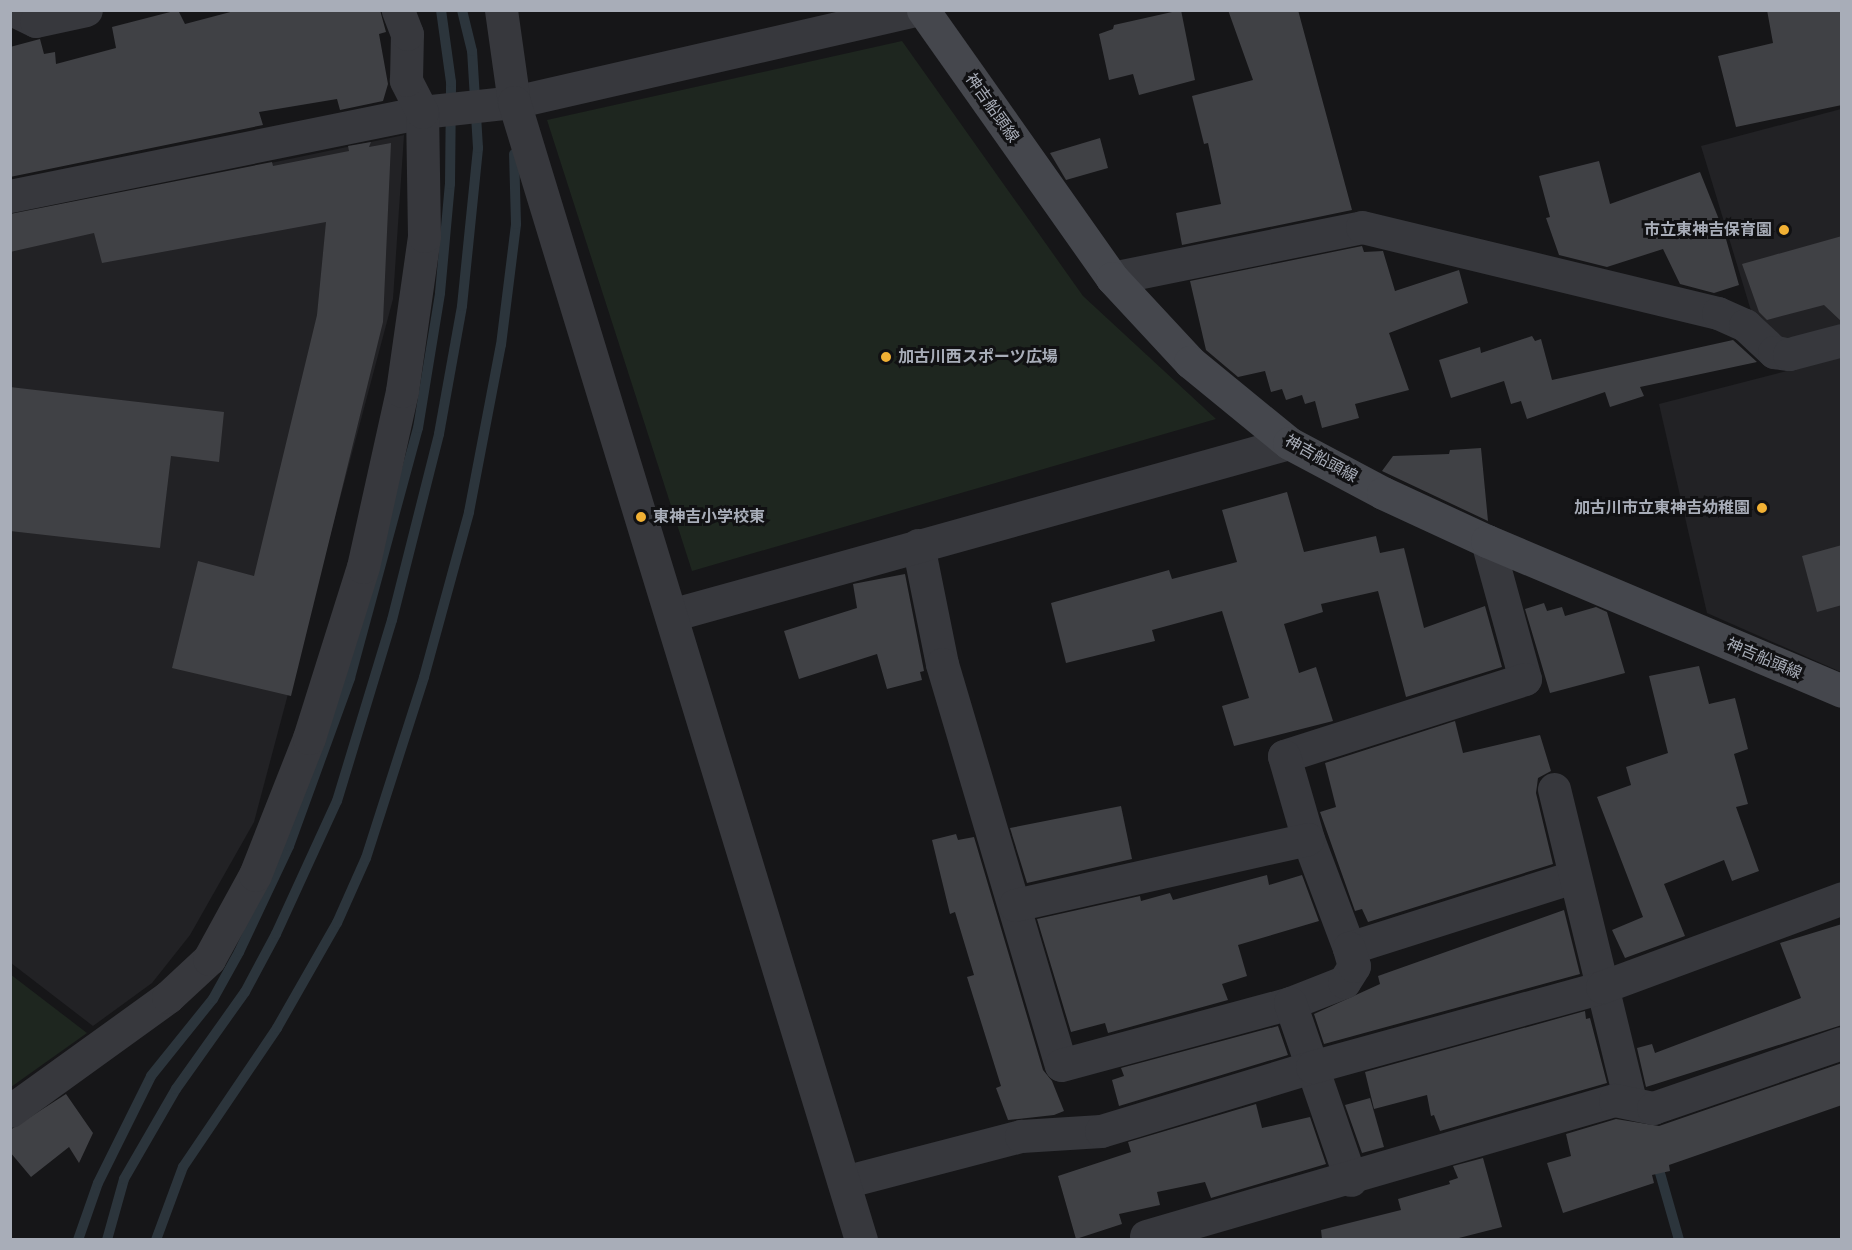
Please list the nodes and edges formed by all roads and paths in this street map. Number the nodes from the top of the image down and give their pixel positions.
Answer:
1 (13, 10) edge
2 (86, 10) edge
3 (398, 10) edge
4 (501, 10) edge
5 (916, 10) edge
6 (923, 10) edge
7 (514, 102) junction
8 (422, 112) junction
9 (10, 196) edge
10 (1112, 278) junction
11 (1842, 340) edge
12 (1289, 443) junction
13 (1487, 541) junction
14 (918, 545) junction
15 (671, 615) junction
16 (1842, 691) edge
17 (1554, 789) dead end
18 (1308, 839) junction
19 (1573, 877) junction
20 (1842, 898) edge
21 (1015, 905) junction
22 (1349, 948) junction
23 (1602, 987) junction
24 (1290, 1003) junction
25 (1842, 1043) edge
26 (1312, 1067) junction
27 (1641, 1104) junction
28 (10, 1111) edge
29 (1351, 1180) junction
30 (844, 1182) junction
31 (1146, 1236) dead end
32 (861, 1239) edge

1 - 2 street
3 - 8 street
4 - 7 street
5 - 7 street
6 - 10 main road, 神吉船頭線
7 - 8 street
7 - 15 street
8 - 9 street
8 - 28 street
10 - 11 street
10 - 12 main road, 神吉船頭線
12 - 13 main road, 神吉船頭線
12 - 14 street
13 - 16 main road, 神吉船頭線
13 - 18 street
14 - 15 street
14 - 21 street
15 - 30 street
17 - 19 street
18 - 21 street
18 - 22 street
19 - 22 street
19 - 23 street
20 - 23 street
21 - 24 street
22 - 24 street
23 - 26 street
23 - 27 street
24 - 26 street
25 - 27 street
26 - 29 street
26 - 30 street
27 - 29 street
29 - 31 street
30 - 32 street

